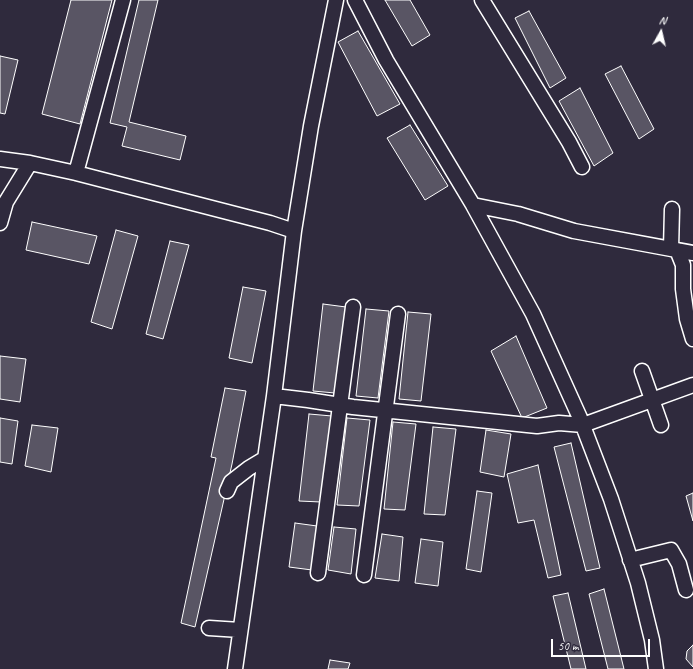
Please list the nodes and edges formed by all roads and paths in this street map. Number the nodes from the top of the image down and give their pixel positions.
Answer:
1 (123, 0) edge
2 (336, 0) edge
3 (355, 0) edge
4 (482, 0) edge
5 (0, 159) edge
6 (30, 163) junction
7 (582, 167) dead end
8 (76, 173) junction
9 (473, 205) junction
10 (672, 209) dead end
11 (0, 223) edge
12 (294, 231) junction
13 (674, 249) junction
14 (693, 253) edge
15 (353, 307) dead end
16 (398, 314) dead end
17 (693, 339) edge
18 (642, 371) dead end
19 (693, 385) edge
20 (274, 396) junction
21 (652, 400) junction
22 (341, 405) junction
23 (385, 410) junction
24 (583, 425) junction
25 (661, 426) dead end
26 (264, 459) junction
27 (227, 491) dead end
28 (630, 560) junction
29 (318, 573) dead end
30 (364, 575) dead end
31 (686, 590) dead end
32 (209, 628) dead end
33 (240, 630) junction
34 (235, 669) edge
35 (656, 669) edge

1 - 8 street
2 - 12 street
3 - 9 street
4 - 7 street
5 - 6 street
6 - 8 street
6 - 11 street
8 - 12 street
9 - 13 street
9 - 24 street
10 - 13 street
12 - 20 street
13 - 14 street
13 - 17 street
15 - 22 street
16 - 23 street
18 - 21 street
19 - 21 street
20 - 22 street
20 - 26 street
21 - 24 street
21 - 25 street
22 - 23 street
22 - 29 street
23 - 24 street
23 - 30 street
24 - 28 street
26 - 27 street
26 - 33 street
28 - 31 street
28 - 35 street
32 - 33 street
33 - 34 street

